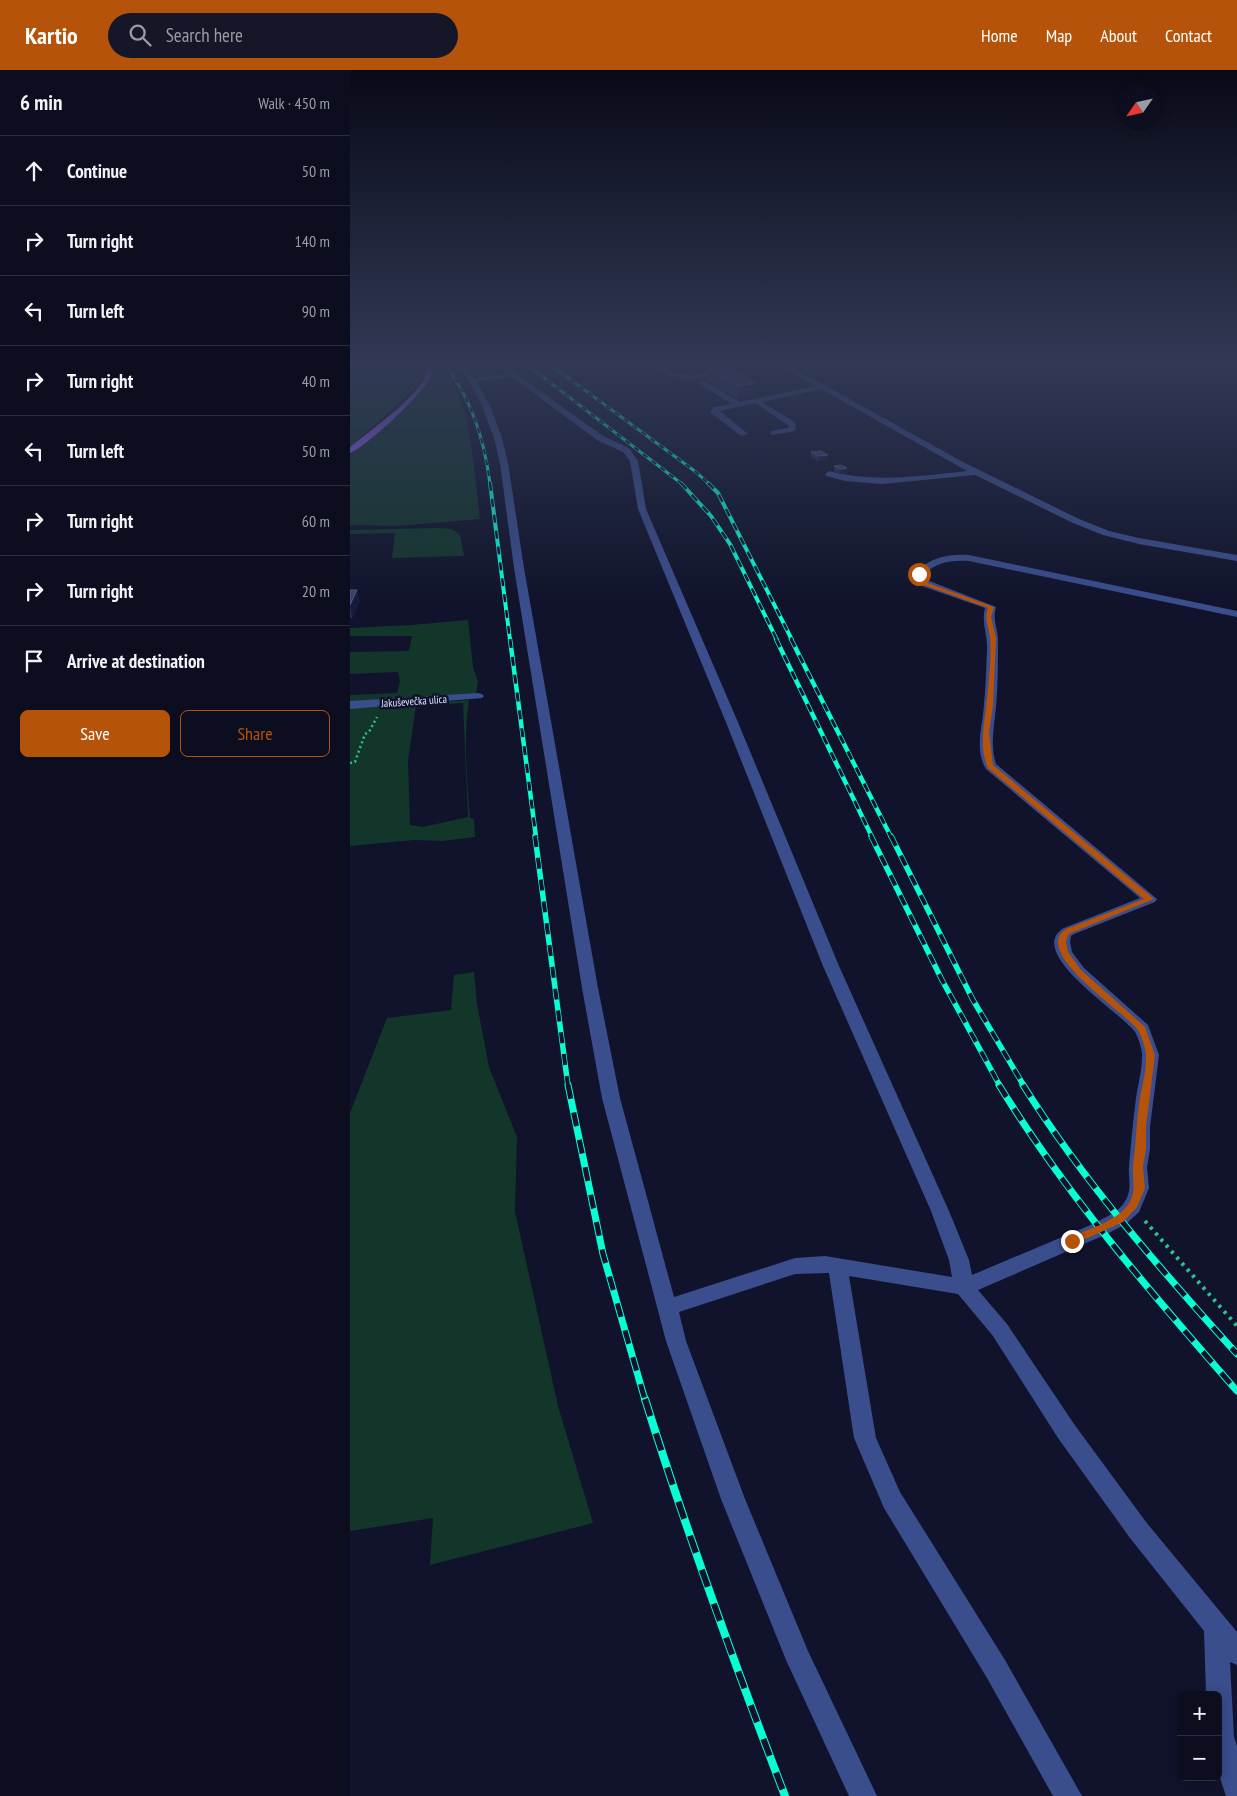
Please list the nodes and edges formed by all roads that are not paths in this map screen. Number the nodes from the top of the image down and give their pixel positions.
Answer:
1 (362, 441) edge
2 (499, 441) edge
3 (606, 441) edge
4 (921, 441) edge
5 (350, 451) edge
6 (978, 472) junction
7 (829, 474) dead end
8 (1237, 558) edge
9 (1237, 614) edge
10 (478, 696) dead end
11 (350, 705) edge
12 (838, 1267) junction
13 (964, 1287) junction
14 (669, 1307) junction
15 (1216, 1626) junction
16 (1237, 1652) edge
17 (1237, 1789) edge
18 (864, 1796) edge
19 (1068, 1796) edge

1 - 5 main road
2 - 14 street
3 - 13 street
4 - 6 street
6 - 7 street
6 - 8 street
9 - 13 street
10 - 11 street, Jakuševečka ulica
12 - 13 street
12 - 14 street
12 - 19 street
13 - 15 street
14 - 18 street
15 - 16 street
15 - 17 street

